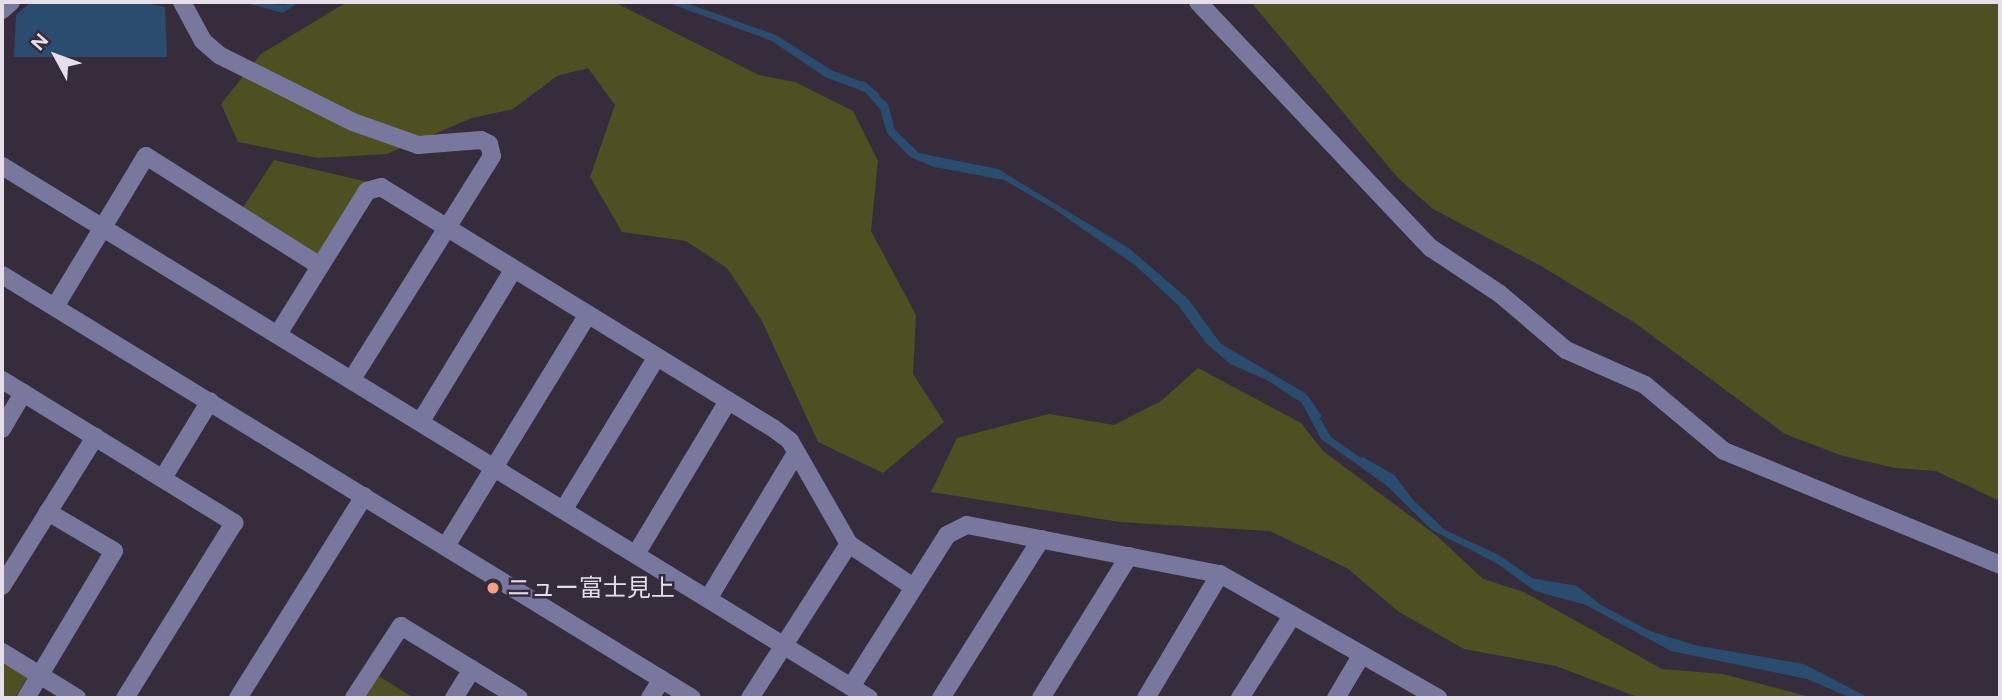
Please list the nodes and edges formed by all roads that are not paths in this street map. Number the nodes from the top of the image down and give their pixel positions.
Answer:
1 (10, 2) edge
2 (182, 2) edge
3 (1198, 2) edge
4 (2, 10) edge
5 (2, 166) edge
6 (102, 224) junction
7 (445, 229) junction
8 (320, 266) junction
9 (513, 270) junction
10 (2, 275) edge
11 (56, 305) junction
12 (587, 316) junction
13 (278, 334) junction
14 (656, 358) junction
15 (352, 379) junction
16 (2, 380) edge
17 (23, 393) junction
18 (210, 401) junction
19 (728, 401) junction
20 (421, 421) junction
21 (2, 429) edge
22 (95, 438) junction
23 (796, 453) junction
24 (494, 466) junction
25 (163, 478) junction
26 (364, 496) junction
27 (564, 509) junction
28 (48, 512) junction
29 (1041, 539) junction
30 (849, 544) junction
31 (446, 546) junction
32 (636, 554) junction
33 (1129, 556) junction
34 (2000, 565) edge
35 (1220, 574) junction
36 (2, 586) edge
37 (912, 586) junction
38 (708, 598) junction
39 (1292, 616) junction
40 (783, 645) junction
41 (2, 652) edge
42 (1361, 656) junction
43 (472, 669) junction
44 (40, 675) junction
45 (662, 679) junction
46 (852, 687) junction
47 (26, 698) edge
48 (77, 698) edge
49 (125, 698) edge
50 (238, 698) edge
51 (355, 698) edge
52 (454, 698) edge
53 (519, 698) edge
54 (650, 698) edge
55 (692, 698) edge
56 (750, 698) edge
57 (869, 698) edge
58 (941, 698) edge
59 (1041, 698) edge
60 (1146, 698) edge
61 (1240, 698) edge
62 (1336, 698) edge
63 (1438, 698) edge

1 - 4 street
2 - 7 street
3 - 34 street
5 - 6 street
6 - 8 street
6 - 11 street
6 - 13 street
7 - 8 street
7 - 9 street
7 - 15 street
8 - 13 street
9 - 12 street
9 - 20 street
10 - 11 street
11 - 18 street
12 - 14 street
12 - 24 street
13 - 15 street
14 - 19 street
14 - 27 street
15 - 20 street
16 - 17 street
17 - 21 street
17 - 22 street
18 - 25 street
18 - 26 street
19 - 23 street
19 - 32 street
20 - 24 street
22 - 25 street
22 - 28 street
23 - 30 street
23 - 38 street
24 - 27 street
24 - 31 street
25 - 49 street
26 - 31 street
26 - 50 street
27 - 32 street
28 - 36 street
28 - 44 street
29 - 33 street
29 - 37 street
29 - 58 street
30 - 37 street
30 - 40 street
31 - 45 street
32 - 38 street
33 - 35 street
33 - 59 street
35 - 39 street
35 - 60 street
37 - 46 street
38 - 40 street
39 - 42 street
39 - 61 street
40 - 46 street
40 - 56 street
41 - 44 street
42 - 62 street
42 - 63 street
43 - 51 street
43 - 52 street
43 - 53 street
44 - 47 street
44 - 48 street
45 - 54 street
45 - 55 street
46 - 57 street

